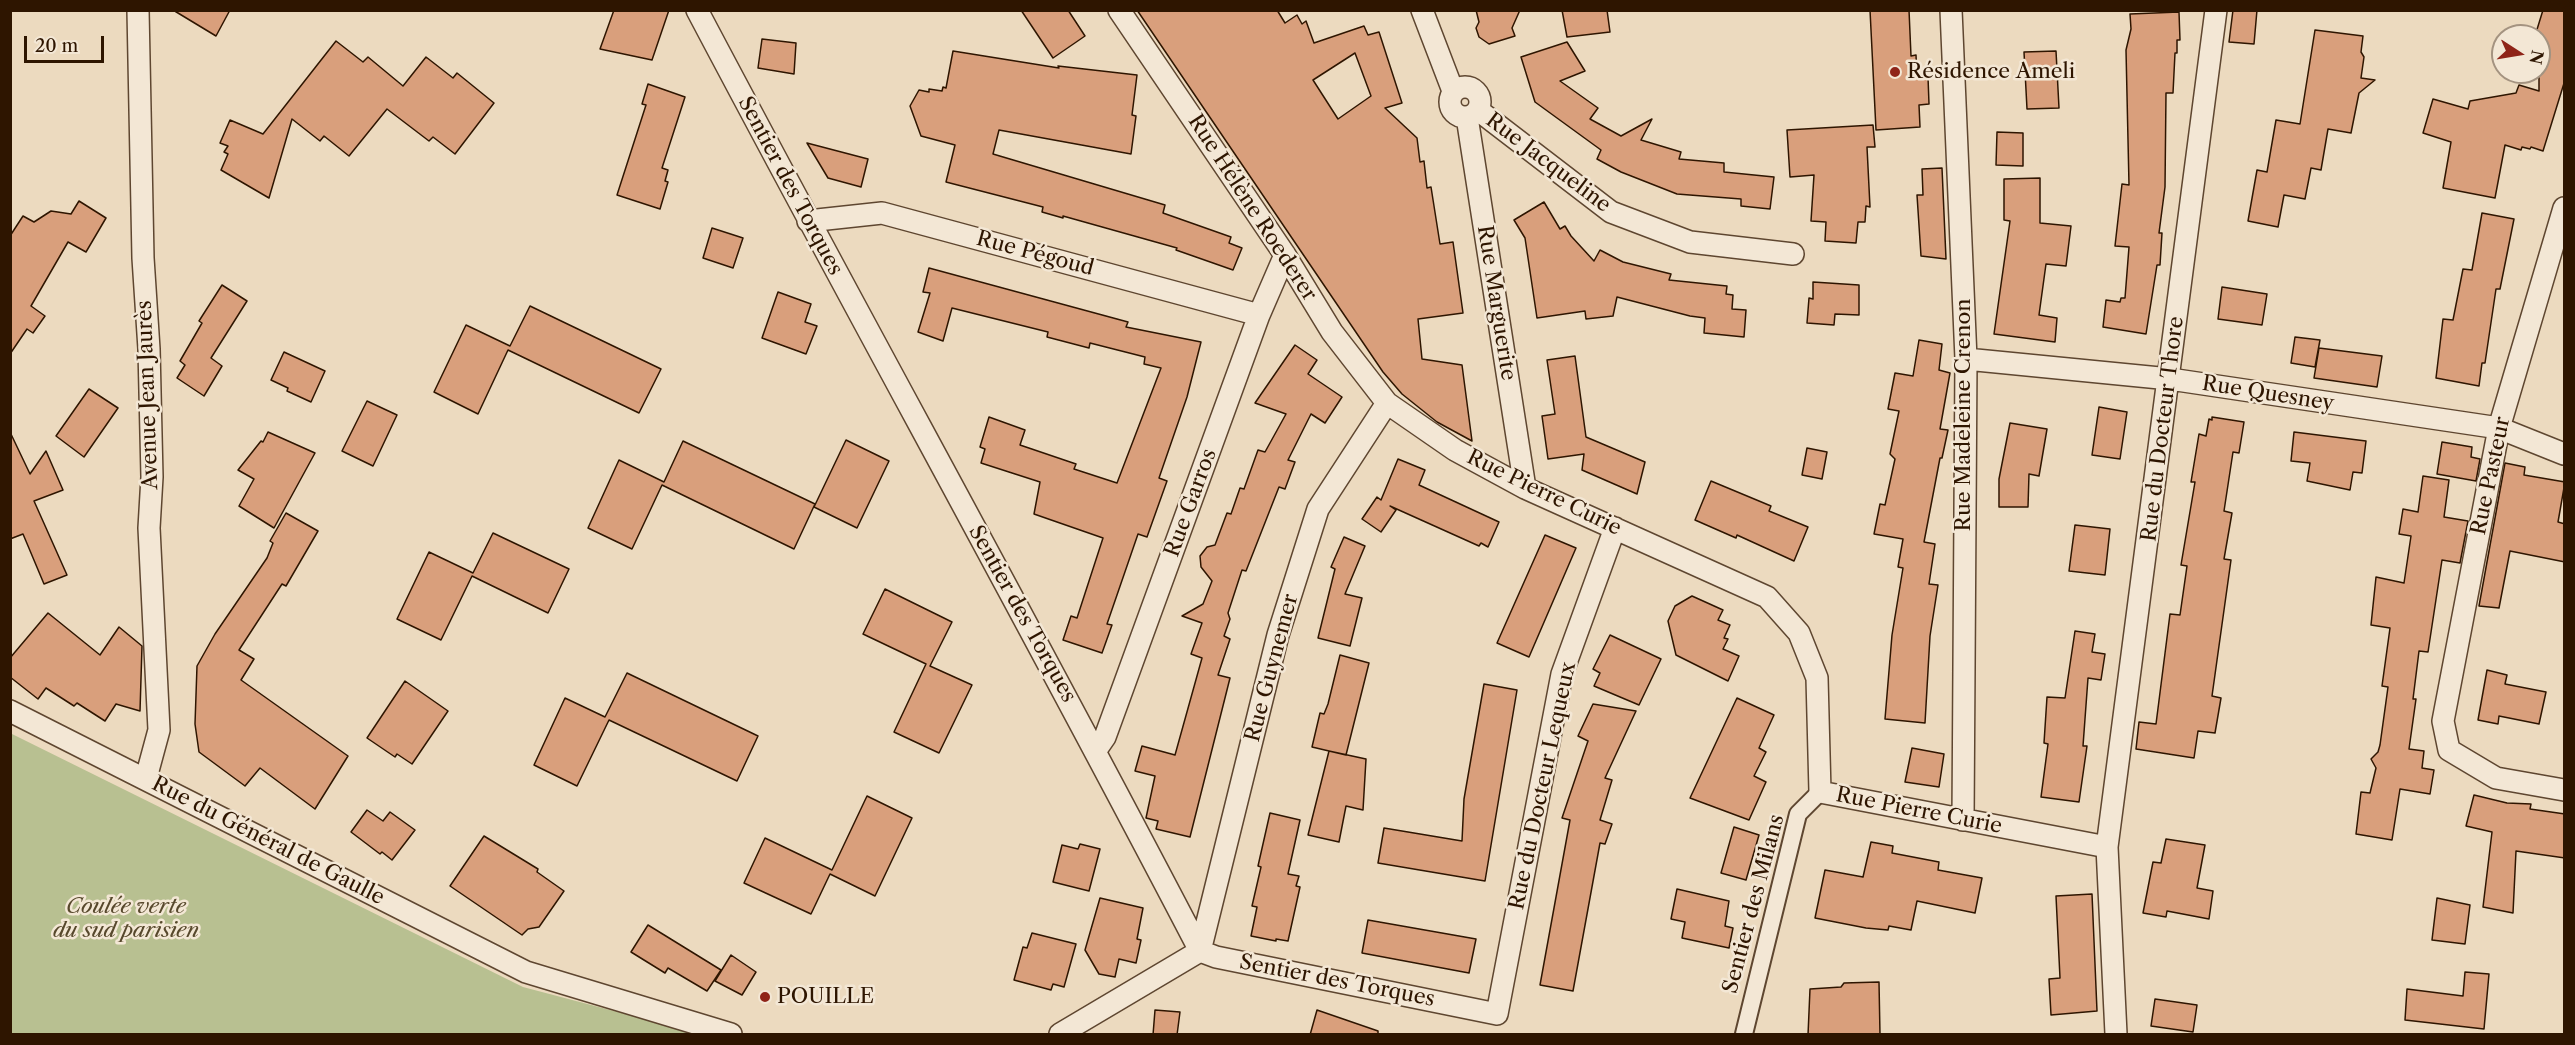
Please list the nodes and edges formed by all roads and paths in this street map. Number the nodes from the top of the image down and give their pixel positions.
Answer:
1 (138, 10) edge
2 (697, 10) edge
3 (1119, 10) edge
4 (1422, 10) edge
5 (1951, 10) edge
6 (2216, 10) edge
7 (1473, 113) junction
8 (2565, 208) edge
9 (808, 221) junction
10 (1793, 254) dead end
11 (1285, 255) junction
12 (1259, 315) junction
13 (1966, 359) junction
14 (2170, 379) junction
15 (1387, 403) junction
16 (2499, 428) junction
17 (2565, 454) edge
18 (1525, 488) junction
19 (1615, 528) junction
20 (10, 711) edge
21 (1096, 750) junction
22 (146, 778) junction
23 (2565, 790) edge
24 (1820, 792) junction
25 (1963, 820) junction
26 (2107, 847) junction
27 (1200, 951) junction
28 (1497, 1014) joint
29 (731, 1035) edge
30 (1060, 1035) edge
31 (1744, 1035) edge
32 (2116, 1035) edge

1 - 22 street, Avenue Jean Jaurès
2 - 9 street, Sentier des Torques
3 - 11 street, Rue Hélène Roederer
4 - 7 street
5 - 13 street, Rue Madeleine Crenon
6 - 14 street, Rue du Docteur Thore
7 - 10 street, Rue Jacqueline
7 - 18 street, Rue Marguerite
8 - 16 street, Rue Pasteur
9 - 12 street, Rue Pégoud
9 - 21 street, Sentier des Torques
11 - 12 street, Rue Garros
11 - 15 street, Rue Hélène Roederer
12 - 21 street, Rue Garros
13 - 14 street, Rue Quesney
13 - 25 street, Rue Madeleine Crenon
14 - 16 street, Rue Quesney
14 - 26 street, Rue du Docteur Thore
15 - 18 street, Rue Pierre Curie
15 - 27 street, Rue Guynemer
16 - 17 street, Rue Quesney
16 - 23 street, Rue Pasteur
18 - 19 street, Rue Pierre Curie
19 - 24 street, Rue Pierre Curie
19 - 28 street, Rue du Docteur Lequeux
20 - 22 street, Rue du Général de Gaulle
21 - 27 street, Sentier des Torques
22 - 29 street, Rue du Général de Gaulle
24 - 25 street, Rue Pierre Curie
24 - 31 street, Sentier des Milans
25 - 26 street, Rue Pierre Curie
26 - 32 street
27 - 28 street, Sentier des Torques
27 - 30 street

